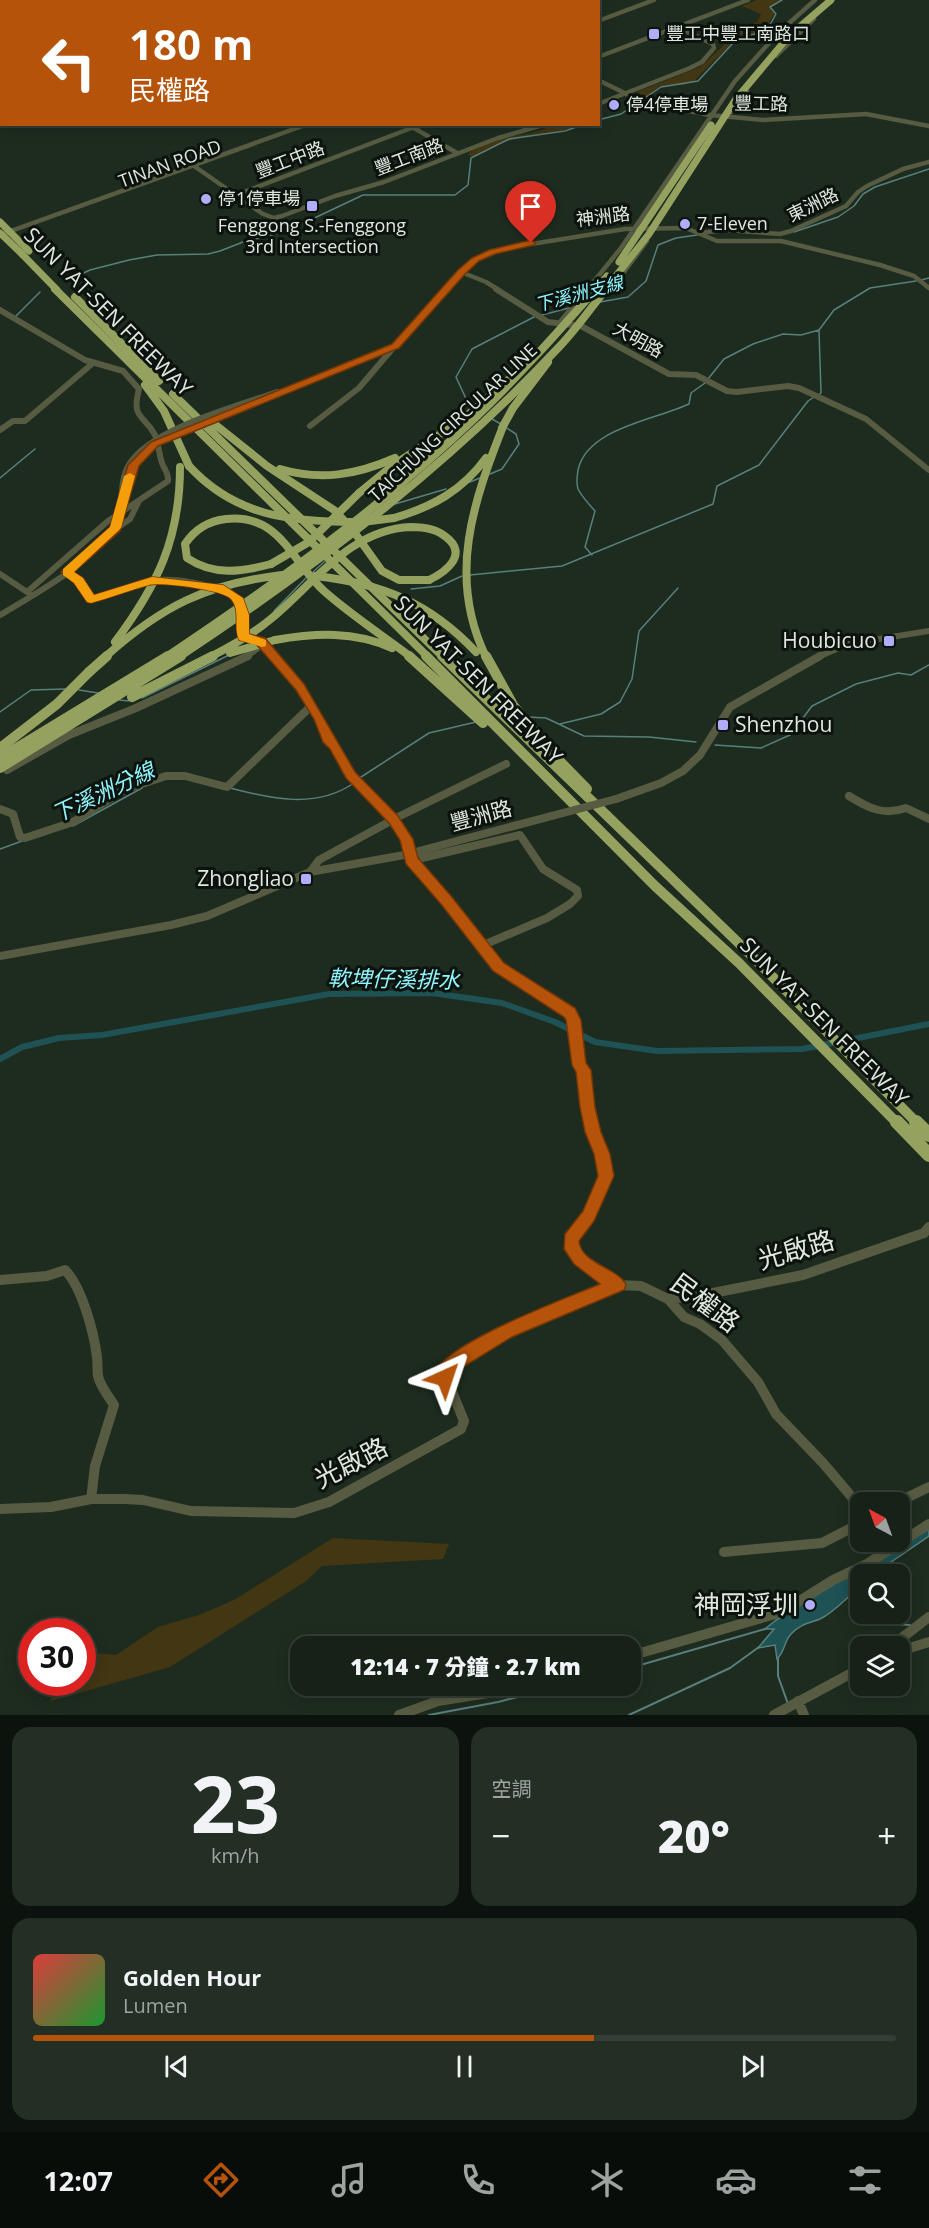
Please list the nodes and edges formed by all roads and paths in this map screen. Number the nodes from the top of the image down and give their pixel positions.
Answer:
1 (645, 0) edge
2 (654, 0) edge
3 (748, 0) edge
4 (815, 0) edge
5 (823, 0) edge
6 (834, 0) edge
7 (600, 18) edge
8 (600, 18) edge
9 (677, 27) junction
10 (600, 56) edge
11 (600, 83) edge
12 (623, 94) junction
13 (600, 103) edge
14 (709, 116) junction
15 (726, 118) junction
16 (303, 126) edge
17 (312, 126) edge
18 (410, 126) edge
19 (418, 126) edge
20 (539, 126) edge
21 (929, 126) edge
22 (413, 128) junction
23 (457, 153) junction
24 (929, 162) edge
25 (196, 168) junction
26 (236, 195) junction
27 (0, 222) edge
28 (635, 228) junction
29 (656, 228) junction
30 (698, 233) junction
31 (0, 234) edge
32 (25, 253) junction
33 (461, 272) junction
34 (929, 288) edge
35 (0, 310) edge
36 (560, 323) junction
37 (581, 326) junction
38 (109, 344) junction
39 (547, 345) junction
40 (561, 345) junction
41 (395, 346) junction
42 (93, 363) junction
43 (162, 384) junction
44 (463, 419) junction
45 (504, 424) junction
46 (310, 426) dead end
47 (0, 430) edge
48 (256, 456) junction
49 (185, 466) junction
50 (929, 470) edge
51 (139, 501) junction
52 (116, 528) junction
53 (67, 572) junction
54 (0, 574) edge
55 (29, 594) junction
56 (0, 615) edge
57 (929, 631) edge
58 (264, 644) junction
59 (479, 649) junction
60 (425, 669) junction
61 (89, 672) junction
62 (168, 678) junction
63 (310, 706) junction
64 (480, 715) junction
65 (0, 748) edge
66 (0, 758) edge
67 (506, 764) dead end
68 (0, 768) edge
69 (0, 774) edge
70 (849, 796) dead end
71 (0, 809) edge
72 (929, 819) edge
73 (394, 820) junction
74 (410, 854) junction
75 (654, 863) junction
76 (310, 872) junction
77 (481, 946) junction
78 (0, 956) edge
79 (929, 1135) edge
80 (929, 1155) edge
81 (929, 1227) edge
82 (0, 1280) edge
83 (618, 1285) junction
84 (668, 1299) junction
85 (929, 1487) edge
86 (850, 1495) edge
87 (910, 1496) edge
88 (91, 1499) junction
89 (0, 1509) edge
90 (929, 1524) edge
91 (850, 1529) edge
92 (724, 1552) dead end
93 (921, 1622) edge
94 (904, 1636) edge
95 (929, 1641) edge
96 (910, 1648) edge
97 (641, 1653) edge
98 (850, 1674) edge
99 (469, 1696) edge
100 (796, 1702) junction
101 (779, 1712) edge
102 (399, 1715) edge
103 (804, 1715) edge

1 - 7 street
2 - 8 street
3 - 9 street
4 - 14 street
5 - 39 highway, TAICHUNG CIRCULAR LINE, bridge
6 - 15 street
6 - 40 highway, TAICHUNG CIRCULAR LINE, bridge
9 - 10 street
9 - 12 street
11 - 12 street, 豐工路
12 - 13 street
12 - 14 street, 豐工路
14 - 15 street, 豐工路
14 - 28 street
15 - 21 street, 豐工路
15 - 29 street
16 - 25 street, TINAN ROAD
17 - 25 street, TINAN ROAD
18 - 22 street
19 - 22 street, 豐工中路
20 - 23 street, 豐工南路
22 - 23 street
22 - 26 street, 豐工中路
23 - 26 street, 豐工南路
24 - 30 street, 東洲路
25 - 26 street
25 - 31 street, TINAN ROAD
27 - 32 highway, SUN YAT-SEN FREEWAY, bridge
28 - 29 street, 神洲路
28 - 33 street, 神洲路
28 - 36 street
29 - 30 street, 神洲路
29 - 37 street
30 - 34 street
31 - 32 highway, SUN YAT-SEN FREEWAY, bridge
32 - 38 highway, SUN YAT-SEN FREEWAY
32 - 43 highway, SUN YAT-SEN FREEWAY
33 - 36 street, 大明路
33 - 41 street, 神洲路
35 - 42 street
36 - 37 street, 大明路
37 - 50 street, 大明路
38 - 49 highway
38 - 64 highway, SUN YAT-SEN FREEWAY
39 - 44 highway, bridge
39 - 66 highway, TAICHUNG CIRCULAR LINE, bridge
40 - 45 highway, bridge
40 - 68 highway, TAICHUNG CIRCULAR LINE, bridge
41 - 46 street
41 - 52 street, 神洲路, bridge
42 - 47 street
42 - 51 street
43 - 48 highway
43 - 75 highway, SUN YAT-SEN FREEWAY
44 - 48 highway
44 - 60 highway, bridge
45 - 49 highway, bridge
45 - 59 highway
48 - 62 highway, bridge
49 - 61 highway, bridge
51 - 52 street
51 - 55 street
52 - 53 street, 神洲路
53 - 55 street, 神洲路
53 - 58 street
54 - 55 street
55 - 56 street, 神洲路
57 - 74 street, 豐洲路, bridge
58 - 63 street
58 - 69 street
59 - 61 highway, bridge
59 - 75 highway
60 - 62 highway, bridge
60 - 64 highway
61 - 65 highway
62 - 69 highway, bridge
63 - 71 street
63 - 73 street
64 - 80 highway, SUN YAT-SEN FREEWAY
67 - 73 street
70 - 72 street
73 - 74 street
73 - 76 street
74 - 76 street, 豐洲路
74 - 77 street
74 - 77 street
75 - 79 highway, SUN YAT-SEN FREEWAY
76 - 78 street, 豐洲路
77 - 83 street, 民權路
81 - 84 street, 光啟路
82 - 88 street
83 - 84 street, 民權路
83 - 88 street, 光啟路
84 - 86 street, 民權路
85 - 87 street
88 - 89 street, 光啟路
90 - 97 street
91 - 92 street
93 - 94 street
95 - 96 street
98 - 100 street
99 - 102 street
100 - 101 street
100 - 103 street

